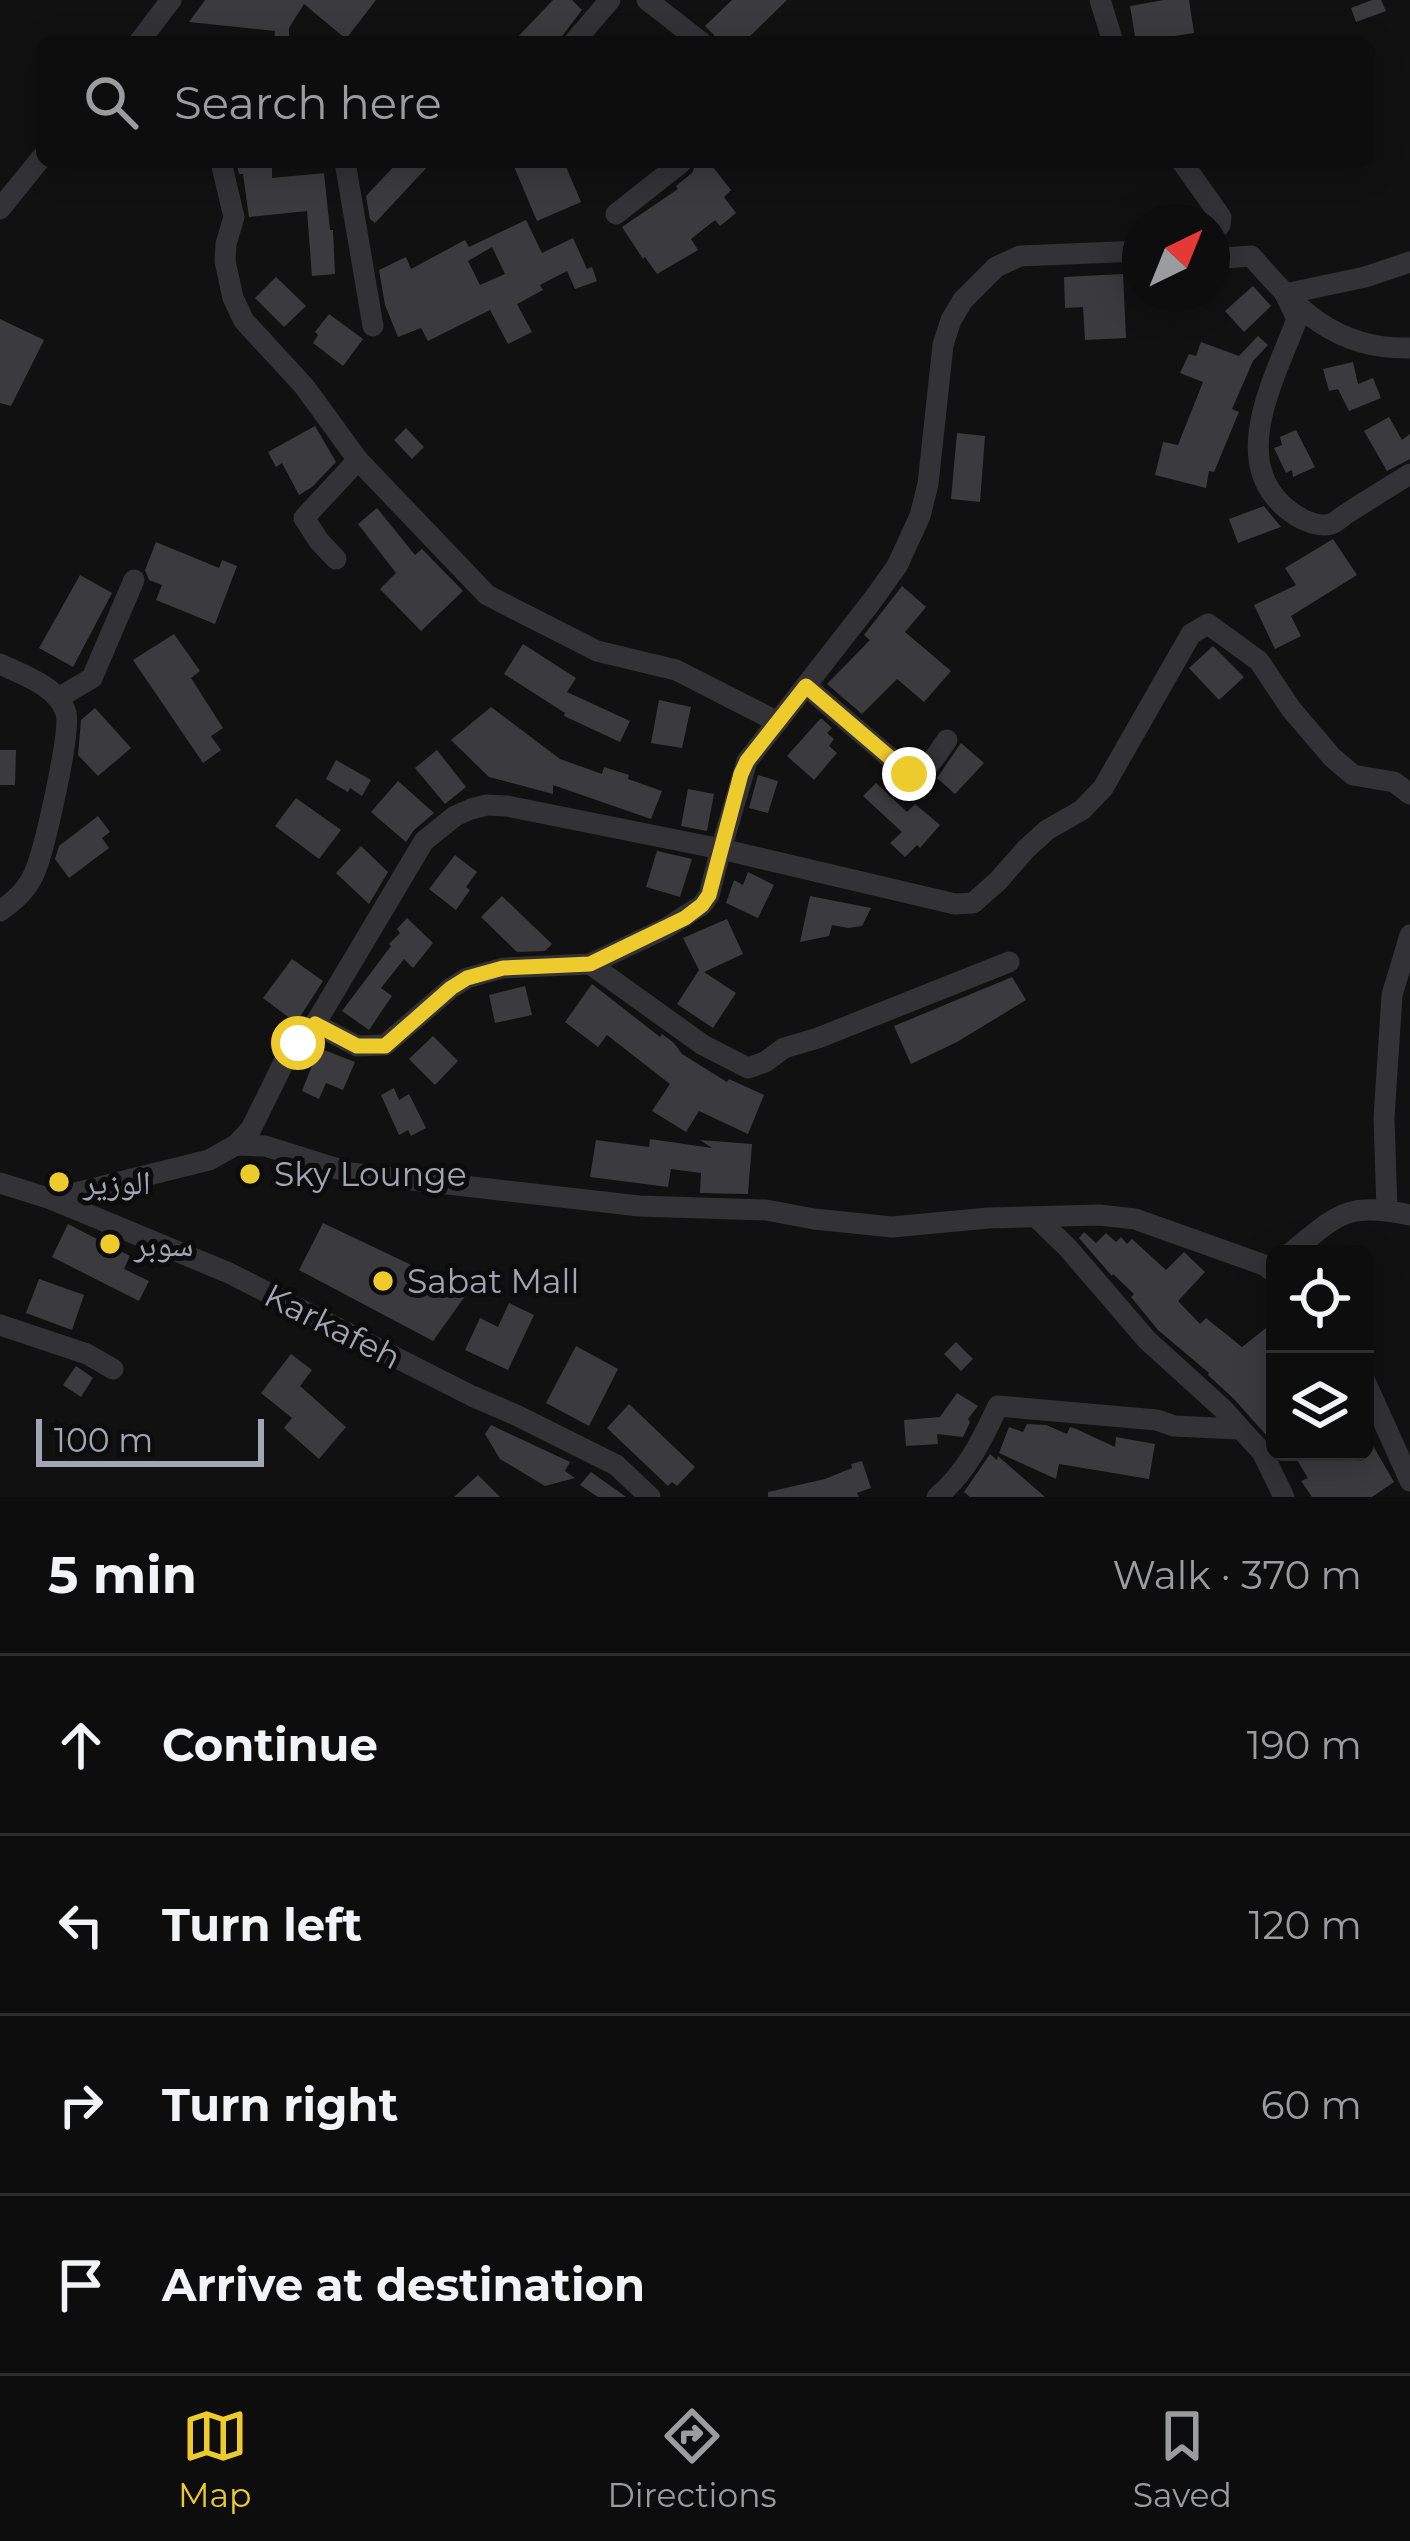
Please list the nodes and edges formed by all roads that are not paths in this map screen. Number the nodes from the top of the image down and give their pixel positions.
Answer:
1 (171, 0) edge
2 (610, 0) edge
3 (647, 0) edge
4 (1100, 0) edge
5 (144, 36) edge
6 (579, 36) edge
7 (693, 36) edge
8 (1110, 36) edge
9 (36, 164) edge
10 (222, 168) edge
11 (346, 168) edge
12 (674, 168) edge
13 (1185, 168) edge
14 (1205, 204) edge
15 (0, 209) edge
16 (616, 214) dead end
17 (1230, 238) edge
18 (1122, 252) edge
19 (1230, 258) edge
20 (1252, 258) junction
21 (1410, 262) edge
22 (1285, 294) junction
23 (373, 326) dead end
24 (1410, 348) edge
25 (358, 460) junction
26 (1410, 474) edge
27 (336, 559) dead end
28 (134, 580) dead end
29 (0, 664) edge
30 (806, 686) junction
31 (58, 698) junction
32 (778, 722) junction
33 (947, 740) dead end
34 (1410, 794) edge
35 (721, 849) junction
36 (0, 910) edge
37 (1410, 935) edge
38 (1009, 962) dead end
39 (590, 964) junction
40 (315, 1024) junction
41 (236, 1145) junction
42 (0, 1183) edge
43 (51, 1199) junction
44 (1399, 1213) edge
45 (1036, 1218) junction
46 (1302, 1245) edge
47 (1266, 1265) edge
48 (0, 1325) edge
49 (113, 1369) dead end
50 (1374, 1401) edge
51 (1238, 1429) junction
52 (1410, 1481) edge
53 (951, 1493) edge
54 (650, 1497) edge
55 (1284, 1497) edge

1 - 5 street
2 - 6 street
3 - 7 street
4 - 8 street
9 - 15 street
10 - 25 street
11 - 23 street
12 - 16 street
13 - 14 street
17 - 20 street
18 - 30 street
19 - 20 street
20 - 22 street
21 - 22 street
22 - 24 street
22 - 26 street
25 - 27 street
25 - 32 street
28 - 31 street
29 - 31 street
30 - 32 street
30 - 33 street
31 - 36 street
32 - 35 street
34 - 35 street
35 - 39 street
35 - 40 street
37 - 44 street
38 - 39 street
39 - 40 street
40 - 41 street
41 - 43 street
41 - 45 street
42 - 43 street, Karkafeh
43 - 54 street, Karkafeh
44 - 46 street
45 - 47 street
45 - 51 street
48 - 49 street
50 - 52 street
51 - 53 street
51 - 55 street

